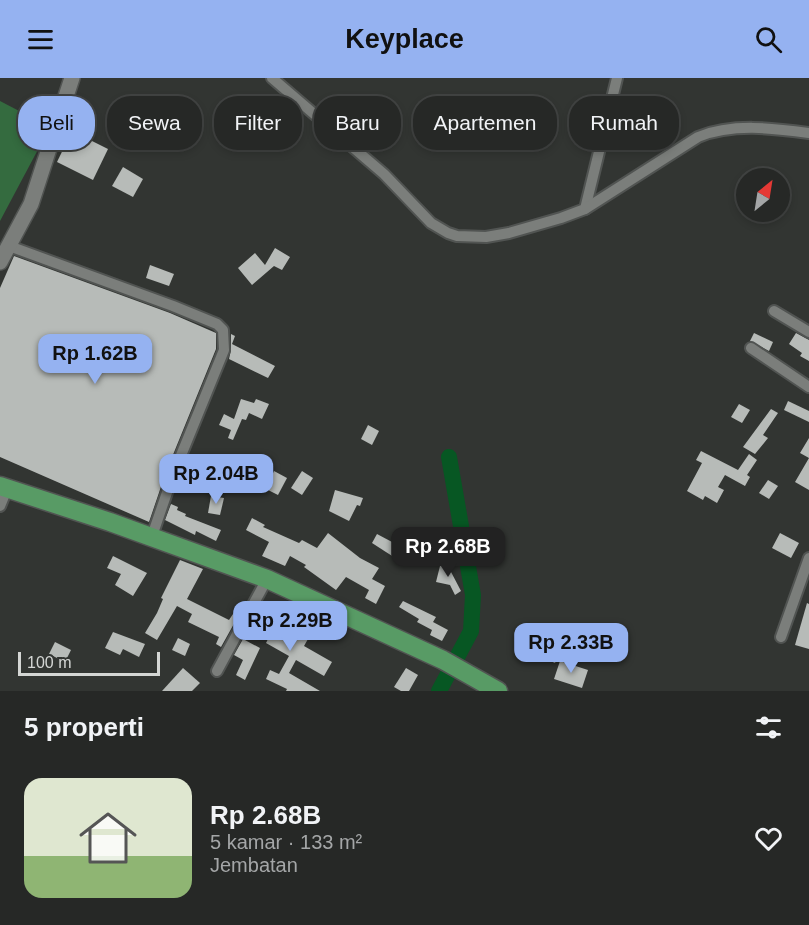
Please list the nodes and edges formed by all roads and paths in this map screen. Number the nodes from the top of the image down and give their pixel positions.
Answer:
1 (72, 78) edge
2 (272, 78) edge
3 (617, 78) edge
4 (809, 133) edge
5 (585, 209) junction
6 (9, 246) junction
7 (0, 262) edge
8 (774, 311) dead end
9 (809, 332) edge
10 (751, 348) dead end
11 (809, 387) edge
12 (4, 487) edge
13 (0, 506) edge
14 (152, 536) junction
15 (809, 558) edge
16 (267, 579) junction
17 (781, 637) dead end
18 (217, 671) dead end
19 (498, 691) edge

1 - 6 street
2 - 5 street
3 - 5 street
4 - 5 street
6 - 7 street
6 - 14 street
8 - 9 street
10 - 11 street
12 - 13 street
12 - 14 highway
14 - 16 highway
15 - 17 street
16 - 18 street
16 - 19 highway

